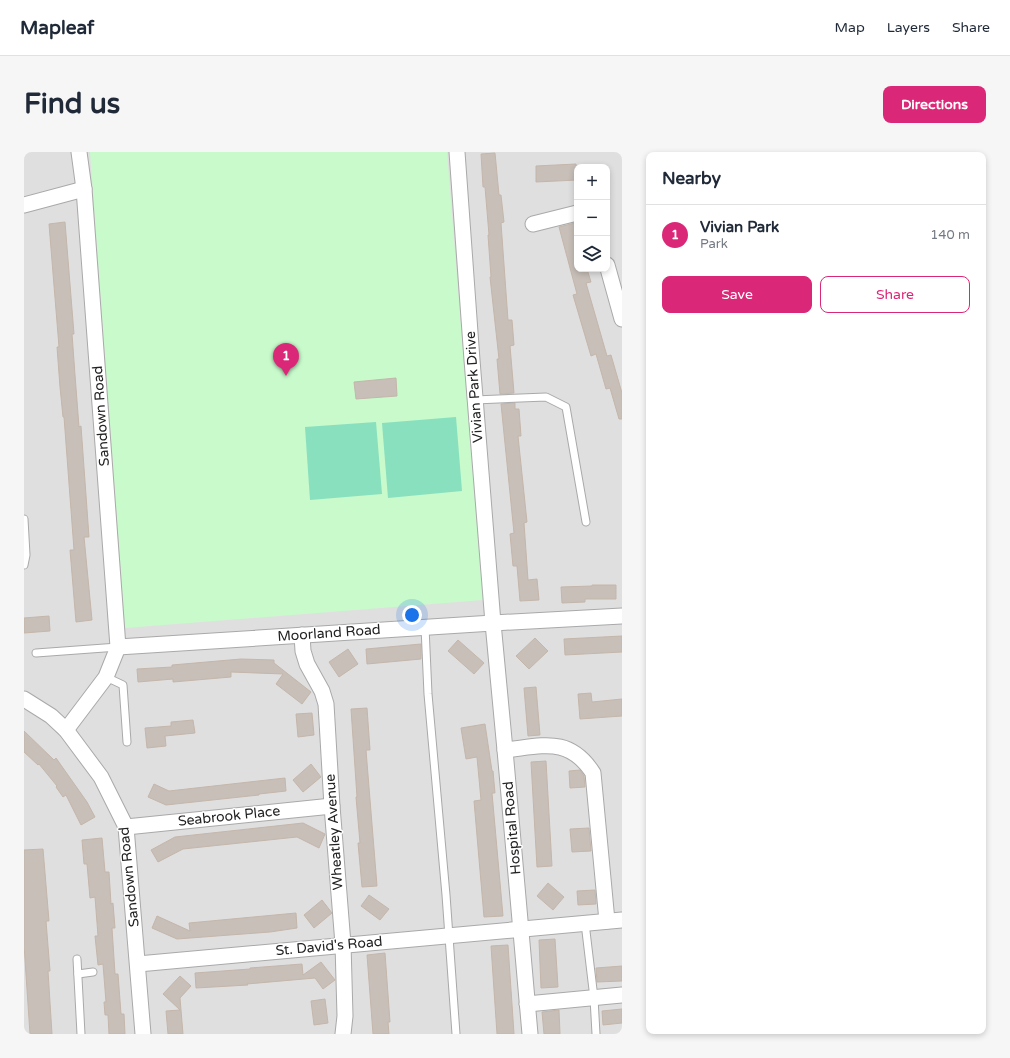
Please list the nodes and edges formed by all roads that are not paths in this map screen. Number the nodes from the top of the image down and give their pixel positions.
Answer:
1 (79, 152) edge
2 (457, 152) edge
3 (84, 189) junction
4 (24, 205) edge
5 (574, 214) edge
6 (533, 224) dead end
7 (609, 272) edge
8 (620, 303) edge
9 (622, 318) edge
10 (475, 400) junction
11 (24, 519) edge
12 (586, 522) dead end
13 (24, 565) edge
14 (622, 616) edge
15 (493, 622) junction
16 (425, 627) junction
17 (302, 635) junction
18 (118, 647) junction
19 (36, 652) dead end
20 (106, 677) junction
21 (24, 699) edge
22 (66, 730) junction
23 (126, 742) dead end
24 (506, 750) junction
25 (332, 806) junction
26 (126, 827) junction
27 (622, 920) edge
28 (607, 921) junction
29 (584, 923) junction
30 (521, 929) junction
31 (449, 935) junction
32 (343, 944) junction
33 (77, 959) dead end
34 (138, 964) junction
35 (93, 972) dead end
36 (78, 974) junction
37 (622, 995) edge
38 (594, 998) junction
39 (527, 1004) junction
40 (81, 1034) edge
41 (143, 1034) edge
42 (343, 1034) edge
43 (456, 1034) edge
44 (530, 1034) edge
45 (596, 1034) edge

1 - 3 street, Sandown Road
2 - 10 street, Vivian Park Drive
3 - 4 street
3 - 18 street, Sandown Road
5 - 6 street
7 - 8 street
8 - 9 street
10 - 12 lane
10 - 15 street, Vivian Park Drive
11 - 13 lane
14 - 15 street, Moorland Road
15 - 16 street, Moorland Road
15 - 24 street, Hospital Road
16 - 17 street, Moorland Road
16 - 31 lane
17 - 18 street, Moorland Road
17 - 25 street, Wheatley Avenue
18 - 19 lane, Moorland Road
18 - 20 street, Sandown Road
20 - 22 street, Sandown Road
20 - 23 lane
21 - 22 street
22 - 26 street, Sandown Road
24 - 28 street
24 - 30 street, Hospital Road
25 - 26 street, Seabrook Place
25 - 32 street, Wheatley Avenue
26 - 34 street, Sandown Road
27 - 28 street, St. David's Road
28 - 29 street, St. David's Road
29 - 30 street, St. David's Road
29 - 38 lane
30 - 31 street, St. David's Road
30 - 39 street, Hospital Road
31 - 32 street, St. David's Road
31 - 43 lane
32 - 34 street, St. David's Road
32 - 42 street, Wheatley Avenue
33 - 36 lane
34 - 41 street, Sandown Road
35 - 36 lane
36 - 40 lane
37 - 38 street
38 - 39 street
38 - 45 lane
39 - 44 street, Hospital Road

